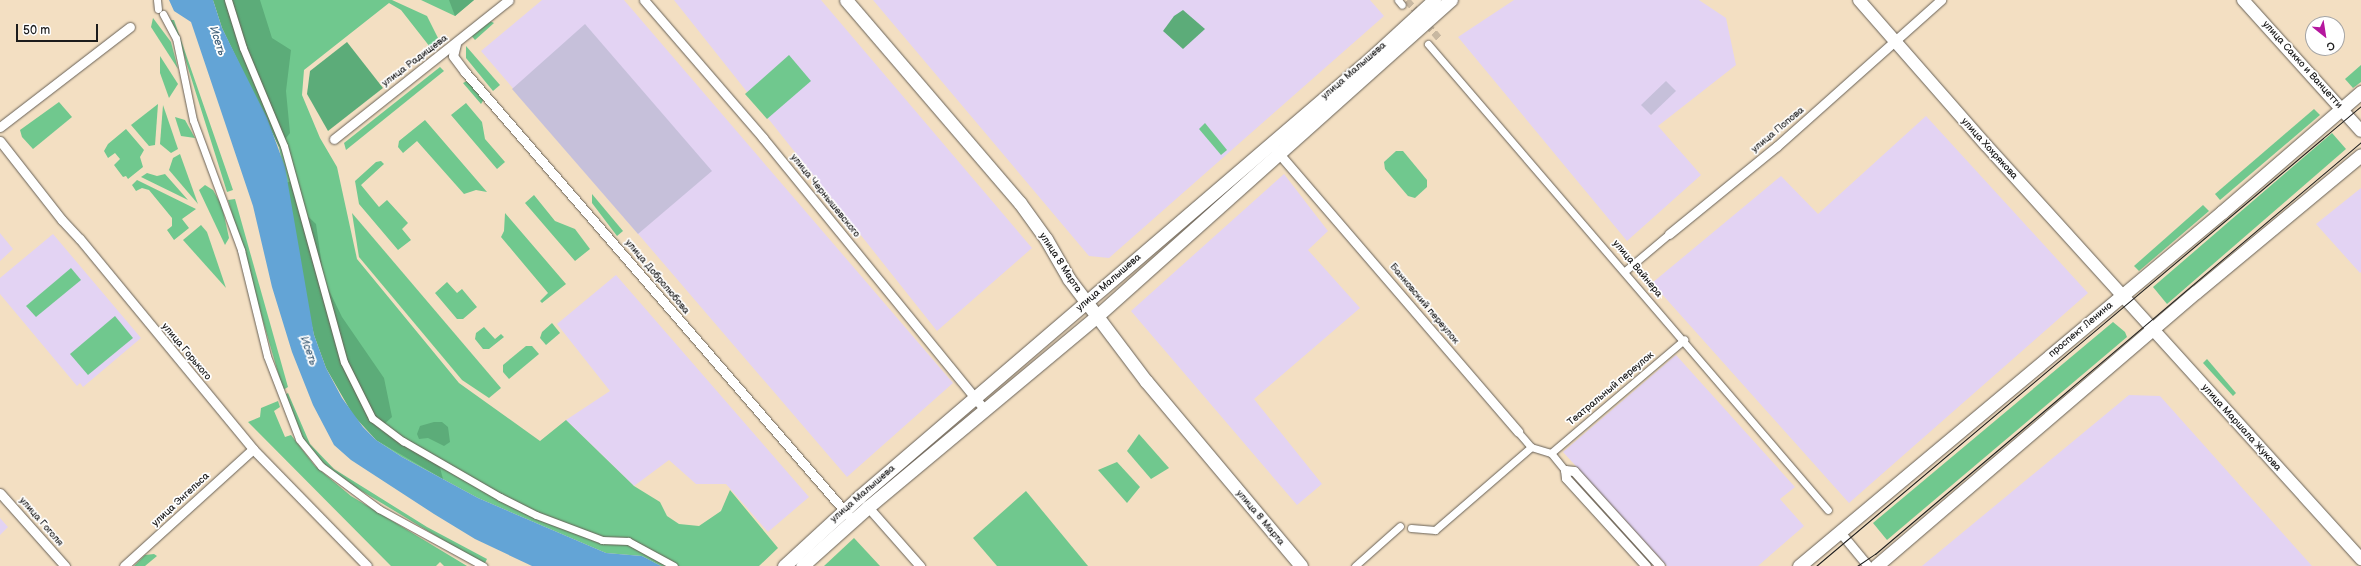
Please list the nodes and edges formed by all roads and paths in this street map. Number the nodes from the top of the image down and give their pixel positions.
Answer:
1 (157, 0) edge
2 (228, 0) edge
3 (509, 0) edge
4 (644, 0) edge
5 (846, 0) edge
6 (1434, 0) edge
7 (1451, 0) edge
8 (1859, 0) edge
9 (1941, 0) edge
10 (2243, 0) edge
11 (130, 27) dead end
12 (1894, 41) junction
13 (456, 44) junction
14 (1428, 44) dead end
15 (2361, 92) edge
16 (2342, 108) junction
17 (0, 127) edge
18 (2361, 131) edge
19 (334, 138) dead end
20 (0, 142) edge
21 (1270, 143) junction
22 (1279, 153) junction
23 (2361, 155) edge
24 (1669, 234) joint
25 (1625, 271) junction
26 (2122, 296) junction
27 (1086, 302) junction
28 (1097, 316) junction
29 (2153, 331) junction
30 (1684, 340) junction
31 (974, 398) junction
32 (984, 409) junction
33 (1518, 432) joint
34 (1531, 448) junction
35 (253, 449) junction
36 (1551, 453) junction
37 (1565, 470) junction
38 (0, 493) edge
39 (868, 507) junction
40 (844, 510) junction
41 (1828, 510) dead end
42 (852, 520) junction
43 (1400, 526) dead end
44 (1411, 528) dead end
45 (1840, 532) junction
46 (2361, 559) edge
47 (65, 566) edge
48 (124, 566) edge
49 (367, 566) edge
50 (483, 566) edge
51 (674, 566) edge
52 (784, 566) edge
53 (802, 566) edge
54 (920, 566) edge
55 (1301, 566) edge
56 (1355, 566) edge
57 (1646, 566) edge
58 (1660, 566) edge
59 (1799, 566) edge
60 (1868, 566) edge
61 (1876, 566) edge

1 - 50 street
2 - 51 street
3 - 13 street, улица Радищева
4 - 31 street, улица Чернышевского
5 - 27 main road, улица 8 Марта
6 - 21 main road, улица Малышева
7 - 22 main road, улица Малышева
8 - 12 street, улица Хохрякова
9 - 12 street, улица Попова
10 - 16 street, улица Сакко и Ванцетти
11 - 17 street
12 - 24 street, улица Попова
12 - 26 street, улица Хохрякова
13 - 19 street, улица Радищева
13 - 40 street, улица Добролюбова
14 - 25 street, улица Вайнера
15 - 16 main road, проспект Ленина
16 - 18 street, улица Сакко и Ванцетти
16 - 26 main road, проспект Ленина
20 - 35 street, улица Горького
21 - 22 street, Банковский переулок
21 - 27 main road, улица Малышева
22 - 28 main road, улица Малышева
22 - 33 street, Банковский переулок
23 - 29 main road
24 - 25 street, улица Попова
25 - 30 street, улица Вайнера
26 - 29 street, улица Маршала Жукова
26 - 45 main road, проспект Ленина
27 - 28 main road, улица 8 Марта
27 - 31 main road, улица Малышева
28 - 32 main road, улица Малышева
28 - 55 main road, улица 8 Марта
29 - 46 street, улица Маршала Жукова
29 - 61 main road
30 - 36 street, Театральный переулок
30 - 41 street, улица Вайнера
31 - 32 street, улица Чернышевского
31 - 40 main road, улица Малышева
32 - 39 main road, улица Малышева
33 - 34 street, Банковский переулок
34 - 36 street
34 - 44 street
35 - 48 street, улица Энгельса
35 - 49 street, улица Горького
36 - 37 street
37 - 57 street
37 - 58 street
38 - 47 street, улица Гоголя
39 - 42 main road, улица Малышева
39 - 54 street
40 - 42 street, улица Добролюбова
40 - 52 main road, улица Малышева
42 - 53 main road, улица Малышева
43 - 56 street
45 - 59 main road, проспект Ленина
45 - 60 street

